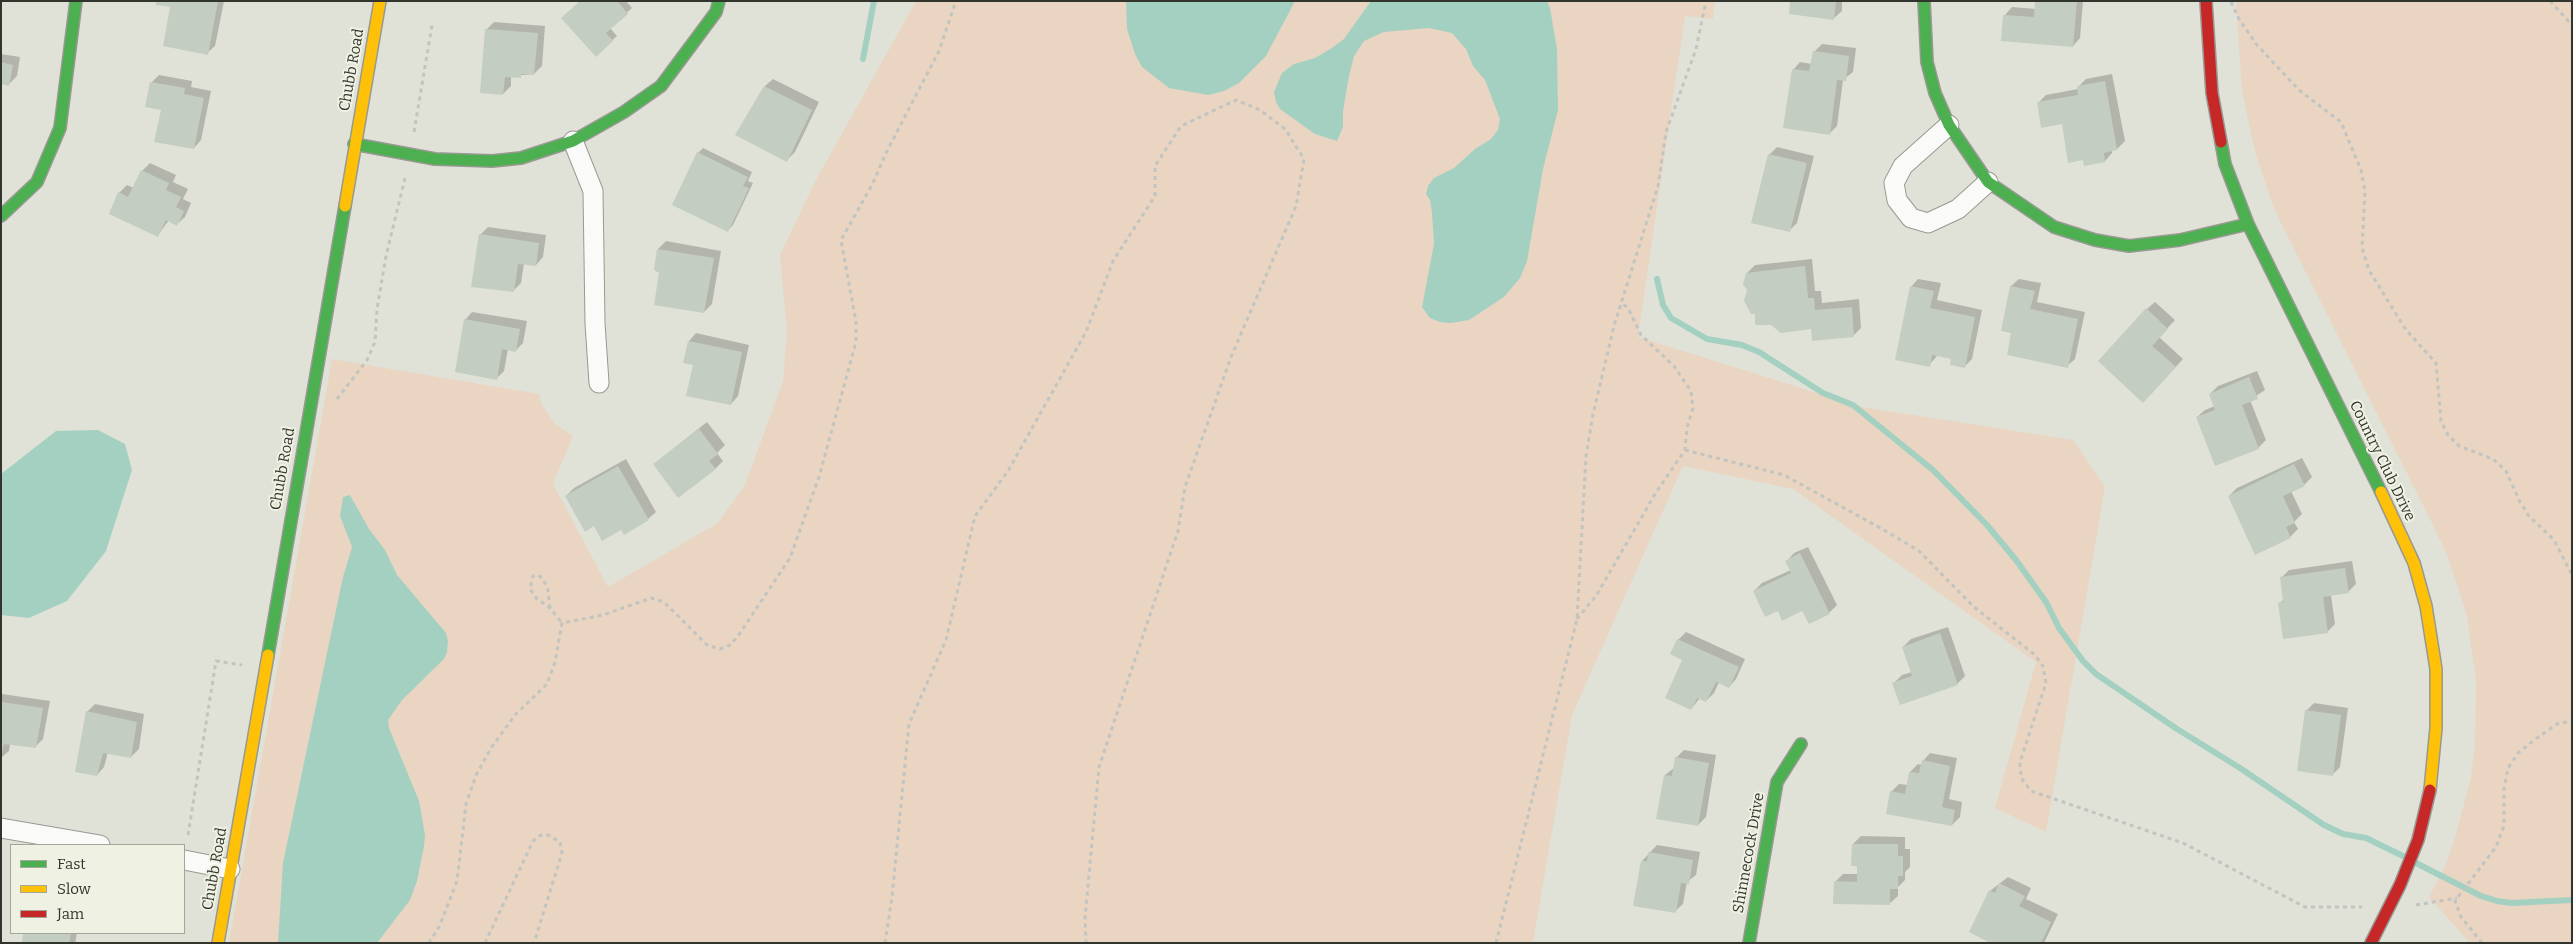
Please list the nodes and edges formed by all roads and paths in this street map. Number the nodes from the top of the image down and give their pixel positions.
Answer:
1 (76, 1) edge
2 (380, 1) edge
3 (719, 1) edge
4 (956, 1) edge
5 (1706, 1) edge
6 (1924, 1) edge
7 (2206, 1) edge
8 (2231, 1) edge
9 (2550, 1) edge
10 (2572, 25) edge
11 (1949, 125) junction
12 (573, 141) junction
13 (354, 144) junction
14 (1988, 182) junction
15 (1, 216) edge
16 (2248, 224) junction
17 (1621, 301) junction
18 (598, 383) dead end
19 (1685, 450) junction
20 (2572, 575) edge
21 (550, 608) junction
22 (1577, 619) junction
23 (562, 623) junction
24 (2572, 721) edge
25 (1800, 744) dead end
26 (1, 828) edge
27 (94, 844) edge
28 (185, 860) edge
29 (230, 869) junction
30 (2457, 898) junction
31 (2390, 906) junction
32 (218, 943) edge
33 (429, 943) edge
34 (485, 943) edge
35 (534, 943) edge
36 (885, 943) edge
37 (1086, 943) edge
38 (1496, 943) edge
39 (1749, 943) edge
40 (2371, 943) edge
41 (2482, 943) edge

1 - 15 street
2 - 13 street, Chubb Road
3 - 12 street
4 - 23 path
5 - 17 path
6 - 11 street
7 - 16 street, Country Club Drive
8 - 20 path
9 - 10 path
11 - 14 street
11 - 14 street
12 - 13 street
12 - 18 street
13 - 29 street, Chubb Road
14 - 16 street
16 - 31 street, Country Club Drive
17 - 19 path
17 - 22 path
19 - 22 path
19 - 31 path
21 - 21 path
21 - 23 path
22 - 38 path
23 - 33 path
24 - 30 path
25 - 39 street, Shinnecock Drive
26 - 27 street
28 - 29 street
29 - 32 street, Chubb Road
30 - 31 path
30 - 41 path
31 - 40 street, Country Club Drive
34 - 35 path
36 - 37 path

